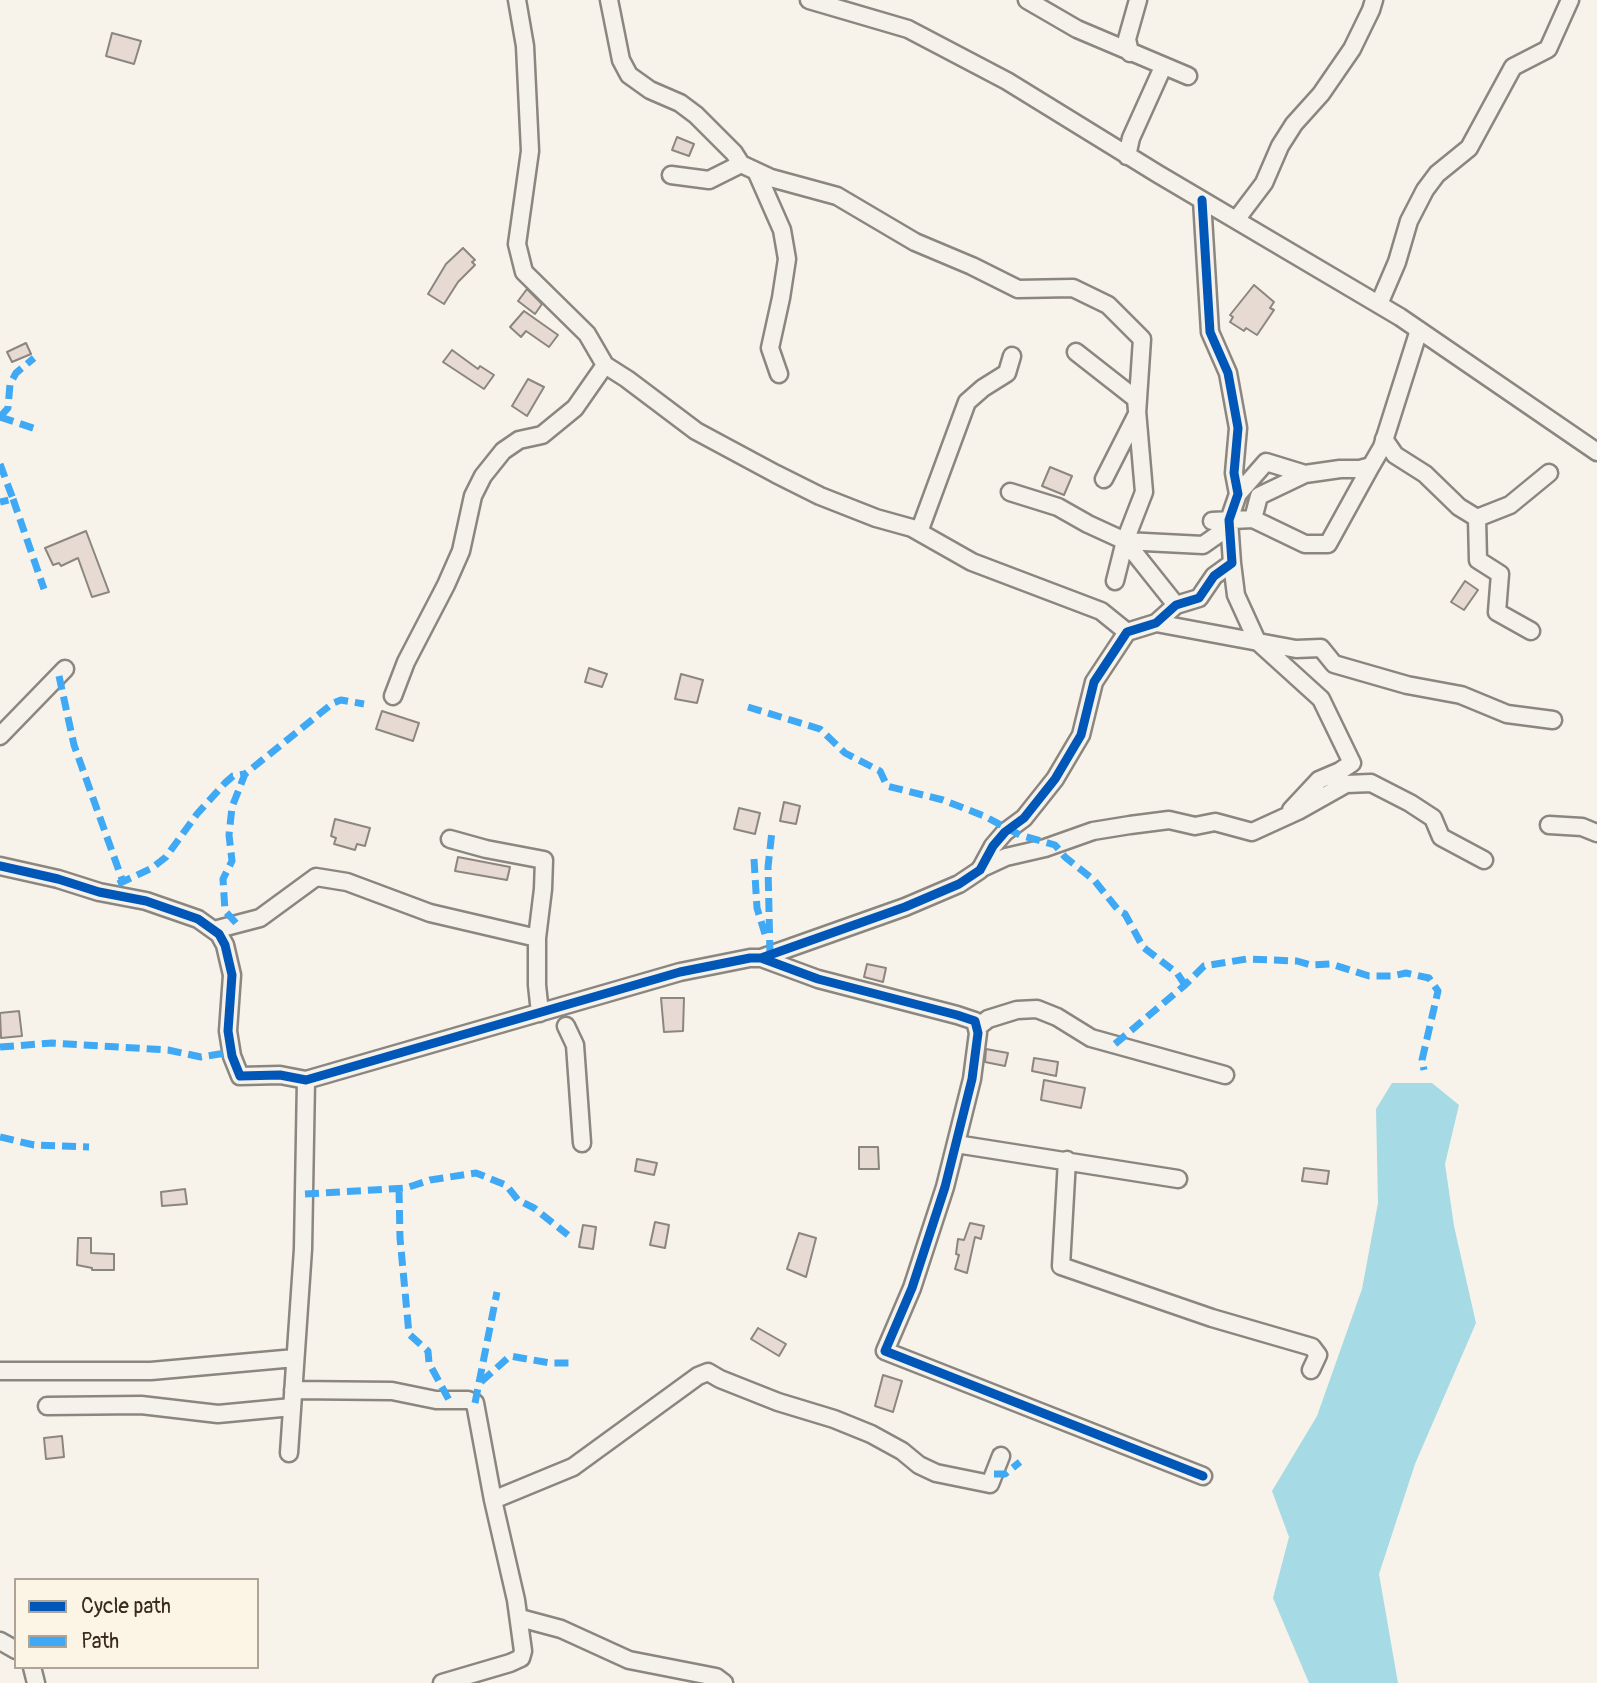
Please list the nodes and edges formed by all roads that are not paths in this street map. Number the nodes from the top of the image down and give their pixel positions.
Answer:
1 (517, 0) edge
2 (609, 0) edge
3 (809, 0) edge
4 (1027, 0) edge
5 (1138, 0) edge
6 (1374, 0) edge
7 (1570, 0) edge
8 (1129, 52) junction
9 (1163, 67) junction
10 (1188, 76) dead end
11 (1127, 156) junction
12 (741, 164) junction
13 (757, 171) junction
14 (671, 175) dead end
15 (1202, 200) junction
16 (1236, 220) junction
17 (1379, 304) junction
18 (1419, 330) junction
19 (1076, 352) dead end
20 (1012, 356) dead end
21 (605, 365) junction
22 (779, 374) dead end
23 (1137, 414) junction
24 (1384, 439) junction
25 (1597, 452) edge
26 (1371, 466) junction
27 (1549, 473) dead end
28 (1305, 474) junction
29 (1104, 479) dead end
30 (1010, 492) dead end
31 (1238, 495) junction
32 (1476, 518) junction
33 (1253, 519) junction
34 (1212, 521) dead end
35 (1230, 523) junction
36 (919, 532) junction
37 (1125, 541) junction
38 (1231, 563) junction
39 (1115, 581) dead end
40 (1176, 605) junction
41 (1156, 623) junction
42 (1531, 631) dead end
43 (1127, 632) junction
44 (1257, 641) junction
45 (65, 669) dead end
46 (393, 696) dead end
47 (1553, 720) dead end
48 (0, 736) edge
49 (1283, 818) junction
50 (1549, 825) dead end
51 (1597, 833) edge
52 (450, 839) dead end
53 (1484, 860) dead end
54 (0, 866) edge
55 (980, 870) junction
56 (214, 930) junction
57 (537, 938) junction
58 (761, 958) junction
59 (563, 1006) junction
60 (542, 1012) junction
61 (566, 1026) junction
62 (978, 1027) junction
63 (1225, 1075) dead end
64 (306, 1080) junction
65 (582, 1143) dead end
66 (956, 1144) junction
67 (1067, 1160) junction
68 (1178, 1178) dead end
69 (295, 1358) junction
70 (1311, 1370) dead end
71 (0, 1371) edge
72 (293, 1390) junction
73 (47, 1406) dead end
74 (292, 1407) junction
75 (289, 1453) dead end
76 (1001, 1457) dead end
77 (1203, 1476) dead end
78 (493, 1500) junction
79 (520, 1618) junction
80 (442, 1683) edge
81 (724, 1683) edge

1 - 21 street
2 - 12 street
3 - 11 street
4 - 8 street
5 - 8 street
6 - 16 street
7 - 17 street
8 - 9 street
9 - 10 street
9 - 11 street
11 - 15 street
12 - 13 street
12 - 14 street
13 - 22 street
13 - 23 street
15 - 16 street
15 - 31 street
16 - 17 street
17 - 18 street
18 - 24 street
18 - 25 street
19 - 23 street
20 - 36 street
21 - 36 street
21 - 46 street
23 - 29 street
23 - 37 street
24 - 26 street
24 - 32 street
26 - 28 street
26 - 33 street
27 - 32 street
28 - 31 street
28 - 33 street
30 - 37 street
31 - 35 street
32 - 42 street
33 - 35 street
34 - 35 street
35 - 37 street
35 - 38 street
36 - 43 street
37 - 39 street
37 - 40 street
38 - 40 street
38 - 44 street
40 - 41 street
41 - 43 street
41 - 44 street
43 - 55 street
44 - 47 street
44 - 49 street
45 - 48 street
49 - 53 street
49 - 55 street
50 - 51 street
52 - 57 street
54 - 56 street
55 - 58 street
56 - 57 street
56 - 64 street
57 - 60 street
58 - 59 street
58 - 62 street
59 - 60 street
59 - 61 street
60 - 61 street
60 - 64 street
61 - 65 street
62 - 63 street
62 - 66 street
64 - 69 street
66 - 67 street
66 - 77 street
67 - 68 street
67 - 70 street
69 - 71 street
69 - 72 street
72 - 74 street
72 - 78 street
73 - 74 street
74 - 75 street
76 - 78 street
78 - 79 street
79 - 80 street
79 - 81 street

